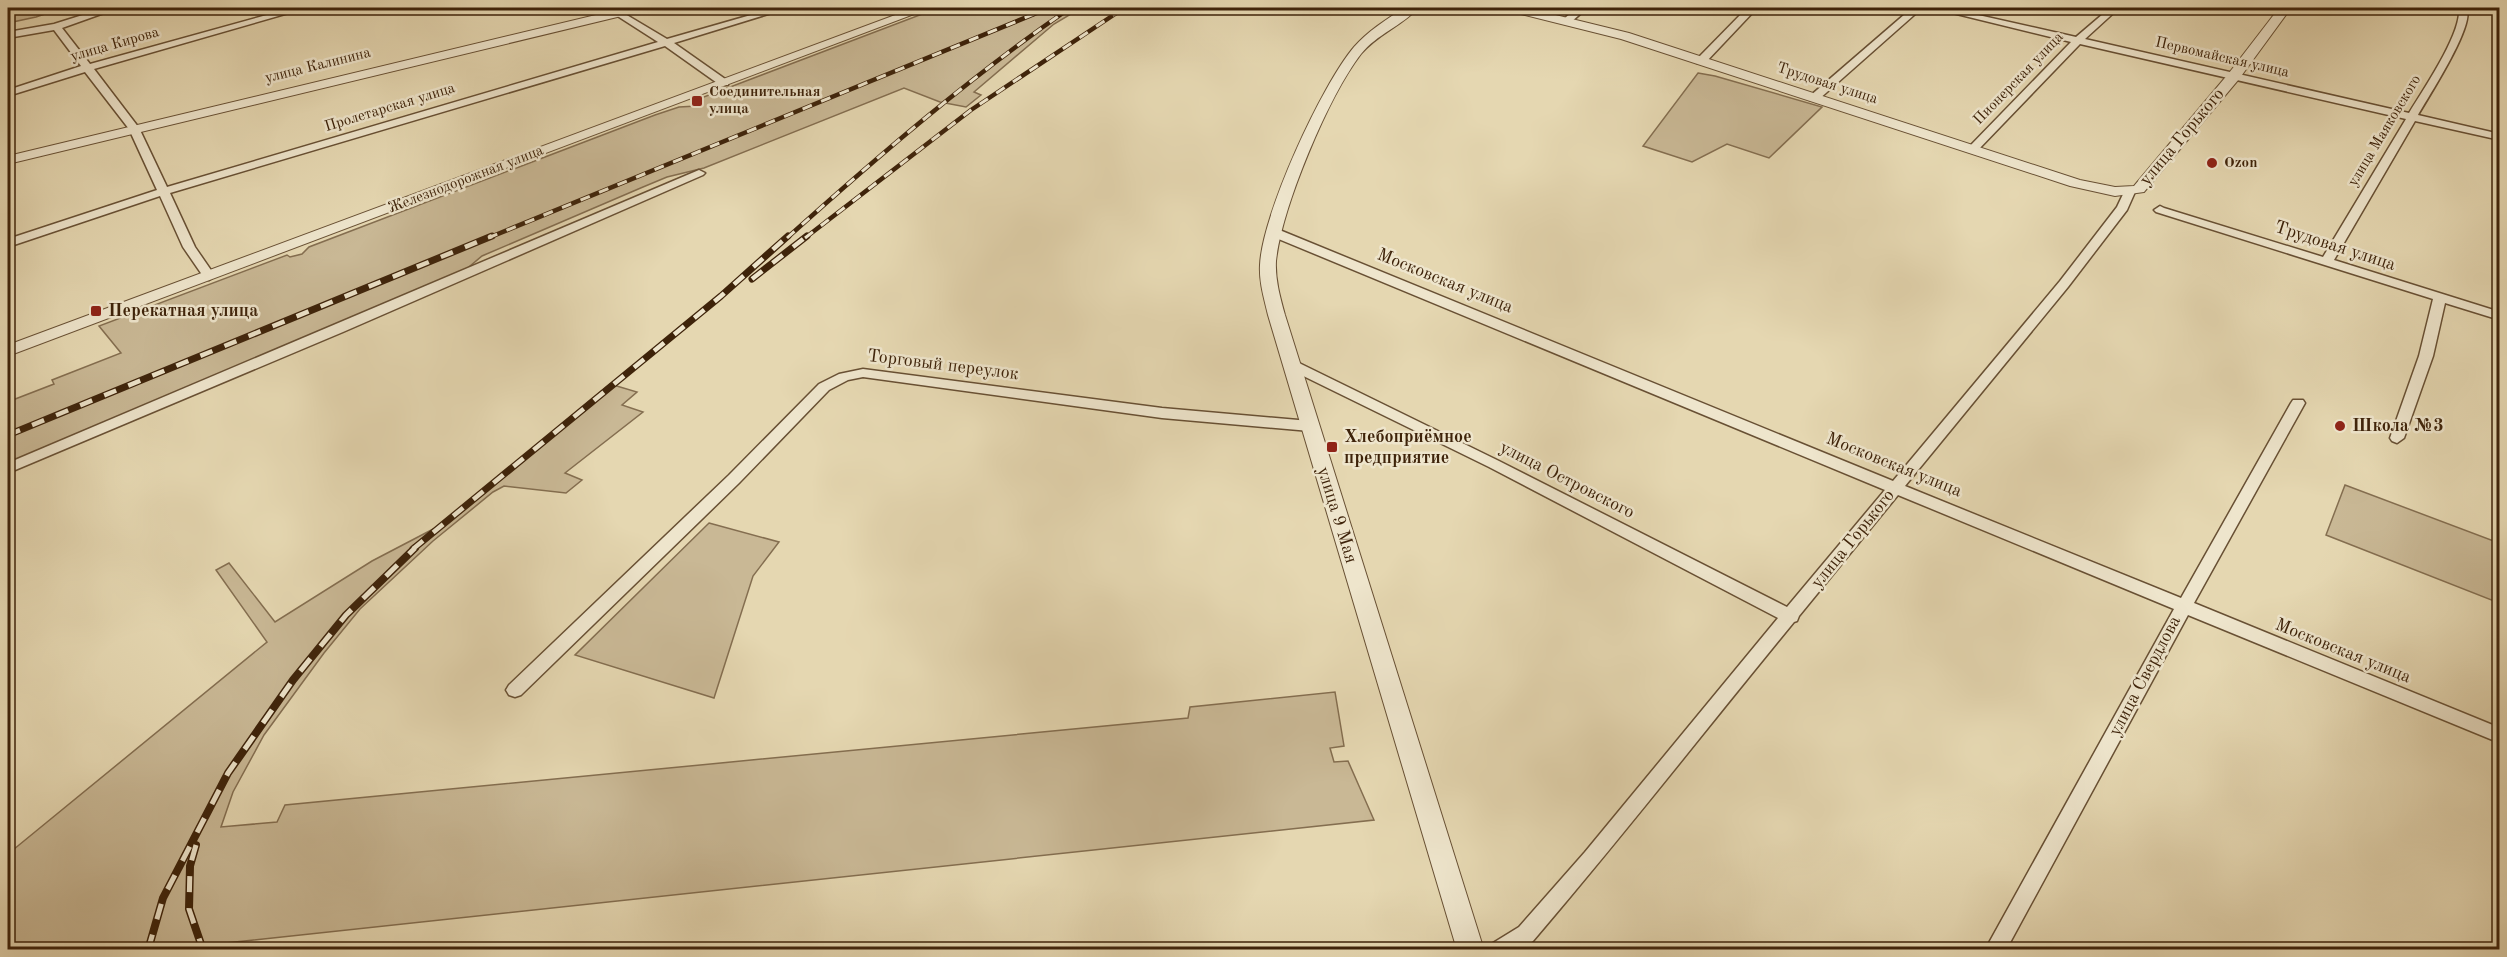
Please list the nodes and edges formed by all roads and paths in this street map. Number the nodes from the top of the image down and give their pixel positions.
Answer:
1 (113, 8) edge
2 (301, 8) edge
3 (638, 8) edge
4 (783, 8) edge
5 (924, 8) edge
6 (1514, 8) edge
7 (1582, 8) edge
8 (1752, 8) edge
9 (1917, 8) edge
10 (1937, 8) edge
11 (2115, 8) edge
12 (2285, 8) edge
13 (616, 9) edge
14 (1404, 10) edge
15 (2464, 12) dead end
16 (1568, 20) junction
17 (56, 27) junction
18 (8, 35) edge
19 (2078, 40) junction
20 (666, 43) junction
21 (1701, 61) junction
22 (86, 69) junction
23 (2234, 76) junction
24 (724, 83) junction
25 (8, 93) edge
26 (1814, 98) junction
27 (2411, 116) junction
28 (134, 128) junction
29 (2499, 137) edge
30 (1973, 149) junction
31 (8, 160) edge
32 (699, 173) dead end
33 (163, 192) junction
34 (2129, 192) junction
35 (2160, 210) dead end
36 (1274, 232) junction
37 (8, 243) edge
38 (2326, 263) junction
39 (209, 276) junction
40 (2440, 297) junction
41 (2499, 316) edge
42 (8, 351) edge
43 (1292, 365) junction
44 (2298, 403) dead end
45 (1310, 426) junction
46 (2397, 438) dead end
47 (8, 468) edge
48 (1896, 486) junction
49 (2182, 606) junction
50 (1791, 617) junction
51 (515, 690) dead end
52 (2499, 736) edge
53 (1471, 950) edge
54 (1500, 950) edge
55 (1995, 950) edge

1 - 17 street
2 - 22 street, улица Кирова
3 - 13 street, улица Калинина
4 - 20 street, Пролетарская улица
5 - 24 street, Железнодорожная улица
6 - 16 street, Трудовая улица
7 - 16 street
8 - 21 street
9 - 26 street
10 - 19 street, Первомайская улица
11 - 19 street, Пионерская улица
12 - 23 street, улица Горького
13 - 20 street
13 - 28 street, улица Калинина
14 - 36 street, улица 9 Мая
15 - 27 street, улица Маяковского
16 - 21 street, Трудовая улица
17 - 18 street
17 - 22 street
19 - 23 street, Первомайская улица
19 - 30 street, Пионерская улица
20 - 24 street
20 - 33 street, Пролетарская улица
21 - 26 street, Трудовая улица
22 - 25 street, улица Кирова
22 - 28 street
23 - 27 street, Первомайская улица
23 - 34 street, улица Горького
24 - 39 street, Железнодорожная улица
26 - 30 street, Трудовая улица
27 - 29 street, Первомайская улица
27 - 38 street, улица Маяковского
28 - 31 street, улица Калинина
28 - 33 street
30 - 34 street, Трудовая улица
32 - 47 street
33 - 37 street, Пролетарская улица
33 - 39 street
34 - 48 street, улица Горького
35 - 38 street, Трудовая улица
36 - 43 street, улица 9 Мая
36 - 48 street, Московская улица
38 - 40 street, Трудовая улица
39 - 42 street, Железнодорожная улица
40 - 41 street, Трудовая улица
40 - 46 street
43 - 45 street, улица 9 Мая
43 - 50 street, улица Островского
44 - 49 street, улица Свердлова
45 - 51 street, Торговый переулок
45 - 53 street, улица 9 Мая
48 - 49 street, Московская улица
48 - 50 street, улица Горького
49 - 52 street, Московская улица
49 - 55 street, улица Свердлова
50 - 54 street, улица Горького

